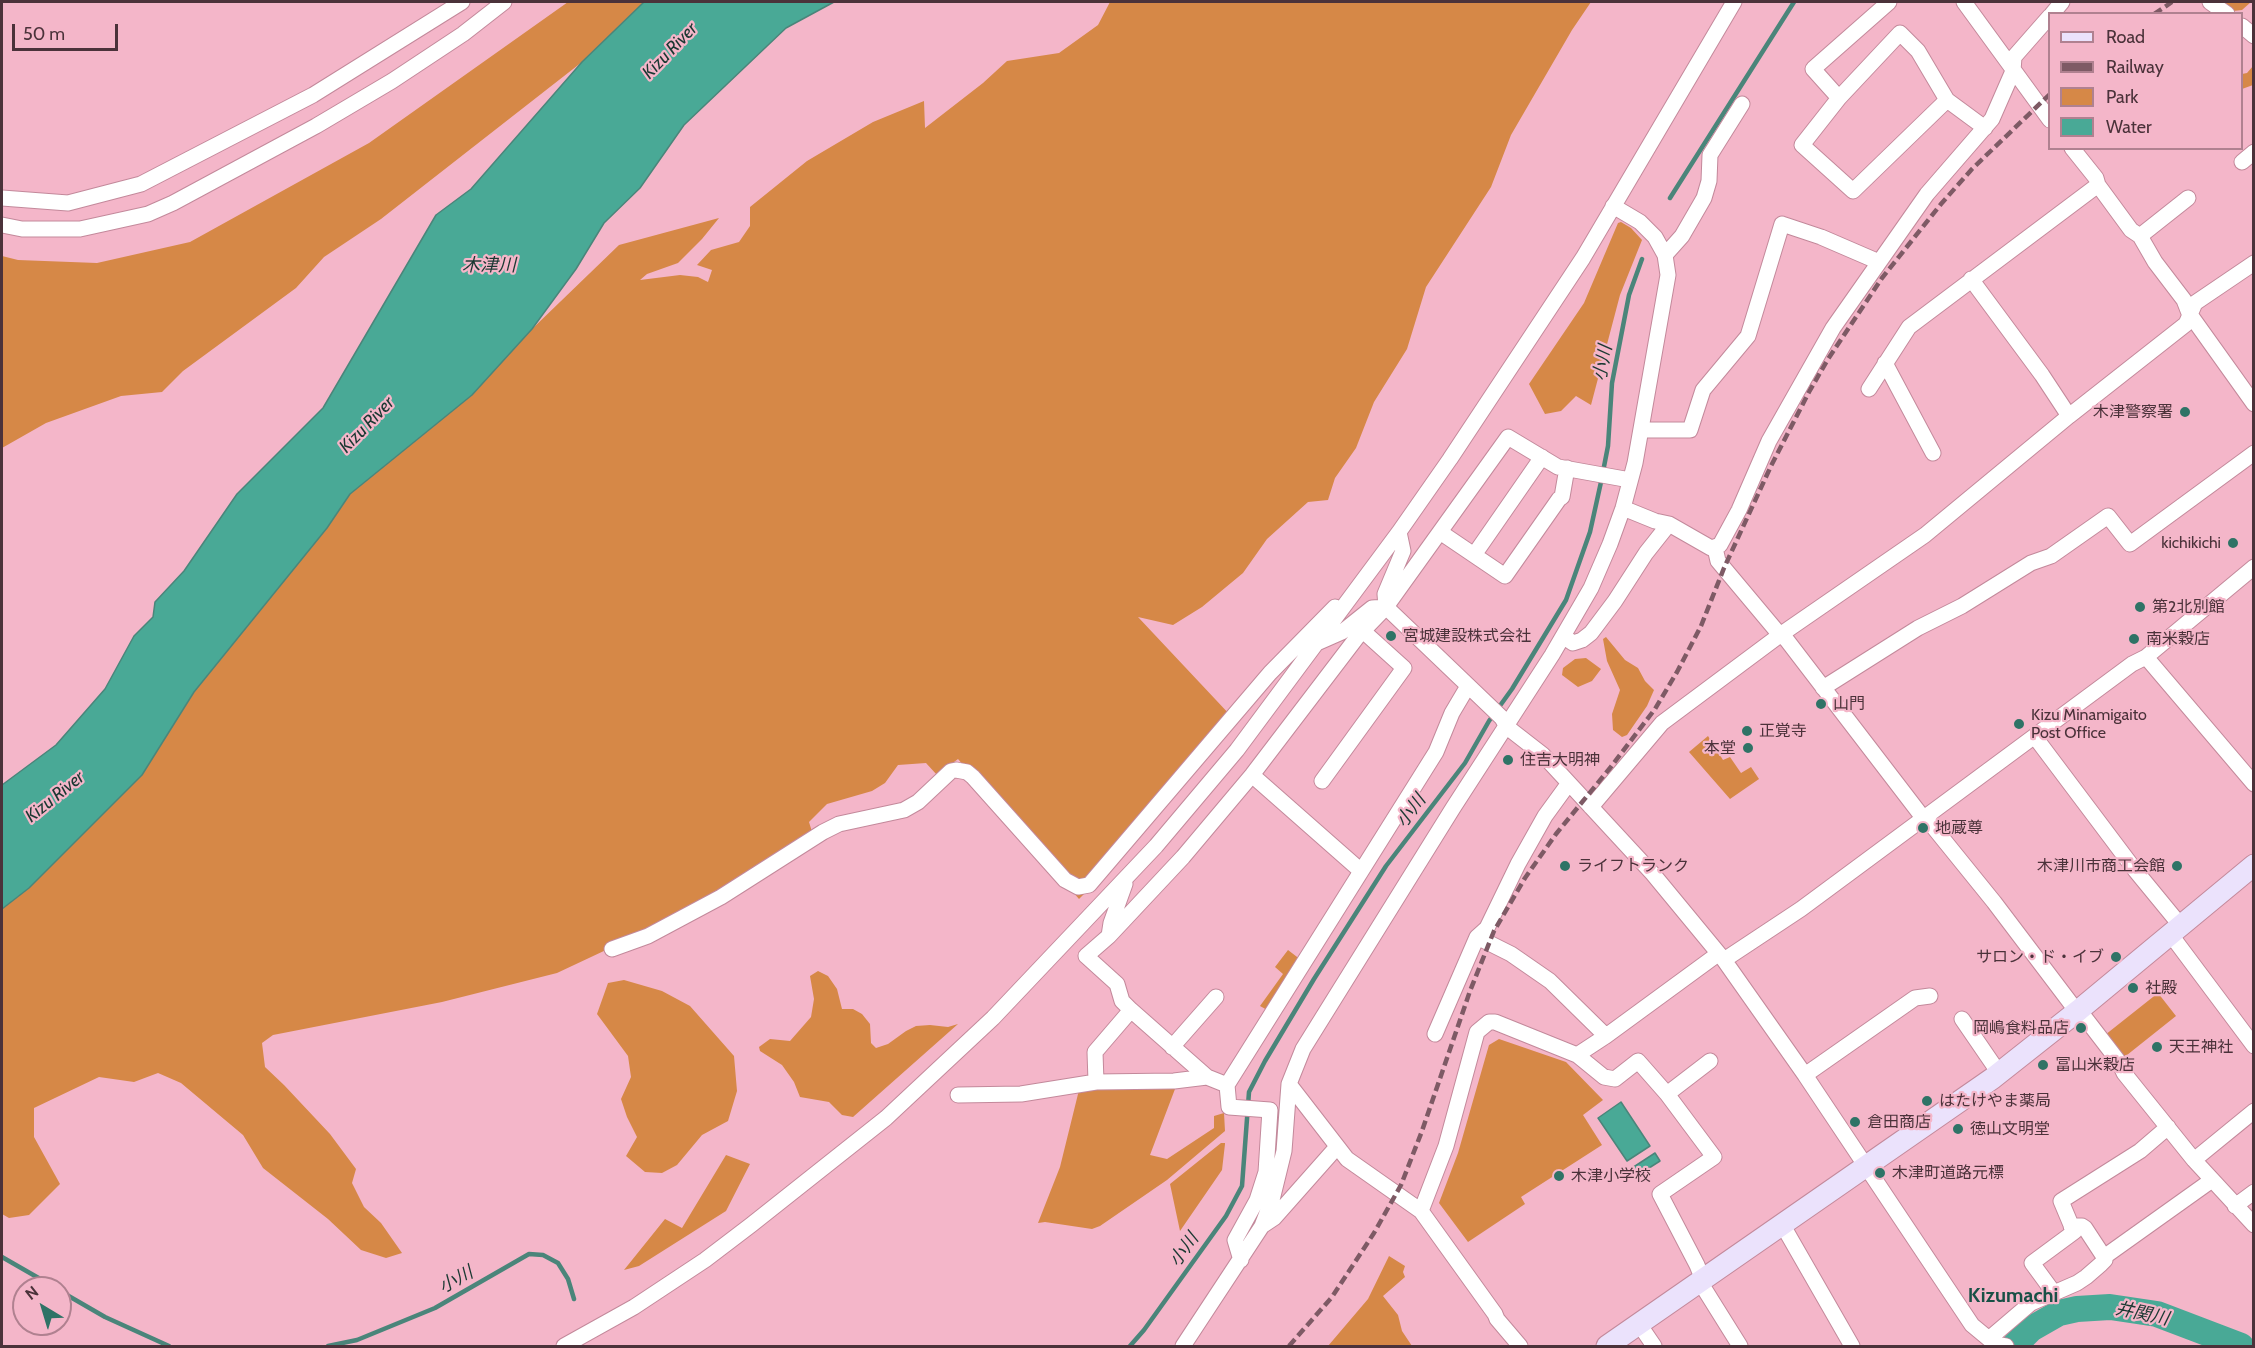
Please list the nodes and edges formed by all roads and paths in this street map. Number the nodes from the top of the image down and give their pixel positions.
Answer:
1 (462, 2) edge
2 (504, 2) edge
3 (1734, 2) edge
4 (1889, 2) edge
5 (1964, 2) edge
6 (2210, 2) edge
7 (2224, 12) edge
8 (2048, 18) edge
9 (2013, 71) junction
10 (1839, 98) junction
11 (1947, 100) junction
12 (1742, 104) dead end
13 (2048, 119) edge
14 (1985, 128) junction
15 (2074, 150) edge
16 (2098, 185) junction
17 (2, 198) edge
18 (2188, 198) dead end
19 (1613, 206) junction
20 (2, 225) edge
21 (2140, 236) junction
22 (1665, 255) junction
23 (1879, 262) junction
24 (2253, 263) edge
25 (1971, 279) junction
26 (2189, 313) junction
27 (1885, 363) junction
28 (1869, 389) dead end
29 (2253, 404) edge
30 (2069, 416) junction
31 (1641, 430) junction
32 (1933, 453) dead end
33 (2253, 453) edge
34 (1542, 458) junction
35 (1573, 470) junction
36 (1630, 480) junction
37 (1623, 508) junction
38 (1669, 524) junction
39 (1399, 532) junction
40 (1440, 532) junction
41 (1715, 548) junction
42 (1474, 555) junction
43 (2253, 567) edge
44 (1358, 588) junction
45 (1386, 607) junction
46 (1363, 631) junction
47 (1780, 635) junction
48 (1563, 636) junction
49 (1317, 643) junction
50 (2146, 657) junction
51 (1823, 688) junction
52 (1472, 691) junction
53 (1504, 722) junction
54 (2035, 737) junction
55 (1252, 775) junction
56 (1322, 781) dead end
57 (1569, 783) junction
58 (2253, 784) edge
59 (1592, 807) junction
60 (1925, 819) junction
61 (2253, 866) edge
62 (1361, 871) junction
63 (1127, 877) junction
64 (2176, 930) junction
65 (1108, 936) junction
66 (1477, 936) junction
67 (612, 949) dead end
68 (1721, 957) junction
69 (1930, 996) dead end
70 (1216, 997) dead end
71 (1131, 1010) junction
72 (2079, 1010) junction
73 (1962, 1019) dead end
74 (1435, 1034) dead end
75 (1606, 1036) junction
76 (1172, 1047) junction
77 (2253, 1047) edge
78 (1577, 1055) junction
79 (1710, 1061) dead end
80 (1999, 1073) junction
81 (1806, 1075) junction
82 (1207, 1077) junction
83 (1096, 1082) junction
84 (1288, 1084) junction
85 (1227, 1085) junction
86 (1667, 1094) junction
87 (958, 1095) dead end
88 (2253, 1111) edge
89 (2168, 1127) junction
90 (1336, 1148) junction
91 (2194, 1160) junction
92 (1865, 1166) junction
93 (2212, 1180) junction
94 (2253, 1192) edge
95 (2235, 1206) junction
96 (1421, 1210) junction
97 (1782, 1224) junction
98 (2253, 1224) edge
99 (1262, 1226) junction
100 (2071, 1226) junction
101 (2104, 1257) junction
102 (1241, 1260) junction
103 (1701, 1281) junction
104 (2054, 1293) junction
105 (1639, 1324) junction
106 (1996, 1344) edge
107 (564, 1347) edge
108 (1183, 1347) edge
109 (1520, 1347) edge
110 (1607, 1347) edge
111 (1654, 1347) edge
112 (1740, 1347) edge
113 (1851, 1347) edge

1 - 17 street
2 - 20 street
3 - 19 street
4 - 10 street
5 - 9 street
6 - 7 street
8 - 9 street
9 - 13 street
9 - 14 street
10 - 11 street
10 - 11 street
11 - 14 street
12 - 22 street
14 - 23 street
15 - 16 street
16 - 21 street
16 - 25 street
18 - 21 street
19 - 22 street
19 - 39 street
21 - 26 street
22 - 31 street
23 - 31 street
23 - 41 street
24 - 26 street
25 - 27 street
25 - 30 street
26 - 29 street
26 - 30 street
27 - 28 street
27 - 32 street
30 - 47 street
31 - 36 street
33 - 51 street
34 - 35 street
34 - 40 street
34 - 42 street
35 - 36 street
35 - 42 street
36 - 37 street
37 - 38 street
37 - 48 street
38 - 41 street
38 - 48 street
39 - 44 street
39 - 45 street
40 - 42 street
40 - 45 street
41 - 47 street
43 - 50 street
44 - 49 street
44 - 67 street
45 - 46 street
45 - 49 street
45 - 52 street
46 - 55 street
46 - 56 street
47 - 51 street
47 - 59 street
48 - 53 street
49 - 63 street
50 - 54 street
50 - 58 street
51 - 60 street
52 - 53 street
52 - 62 street
53 - 57 street
53 - 84 street
54 - 60 street
54 - 64 street
55 - 62 street
55 - 65 street
57 - 59 street
57 - 66 street
59 - 68 street
60 - 68 street
60 - 72 street
61 - 64 street
62 - 85 street
63 - 65 street
63 - 107 street
64 - 72 street
64 - 77 street
65 - 71 street
66 - 74 street
66 - 75 street
68 - 75 street
68 - 81 street
69 - 81 street
70 - 76 street
71 - 76 street
71 - 83 street
72 - 80 street
72 - 89 street
73 - 80 street
75 - 78 street
76 - 82 street
78 - 86 street
78 - 96 street
79 - 86 street
80 - 92 street
81 - 92 street
82 - 83 street
82 - 85 street
83 - 87 street
84 - 90 street
84 - 99 street
85 - 102 street
86 - 103 street
88 - 91 street
89 - 91 street
89 - 100 street
90 - 96 street
90 - 99 street
91 - 93 street
92 - 97 street
92 - 106 street
93 - 95 street
93 - 101 street
94 - 95 street
95 - 98 street
96 - 109 street
97 - 103 street
97 - 113 street
99 - 102 street
100 - 101 street
100 - 104 street
101 - 104 street
102 - 108 street
103 - 105 street
103 - 112 street
104 - 106 street
105 - 110 street
105 - 111 street

